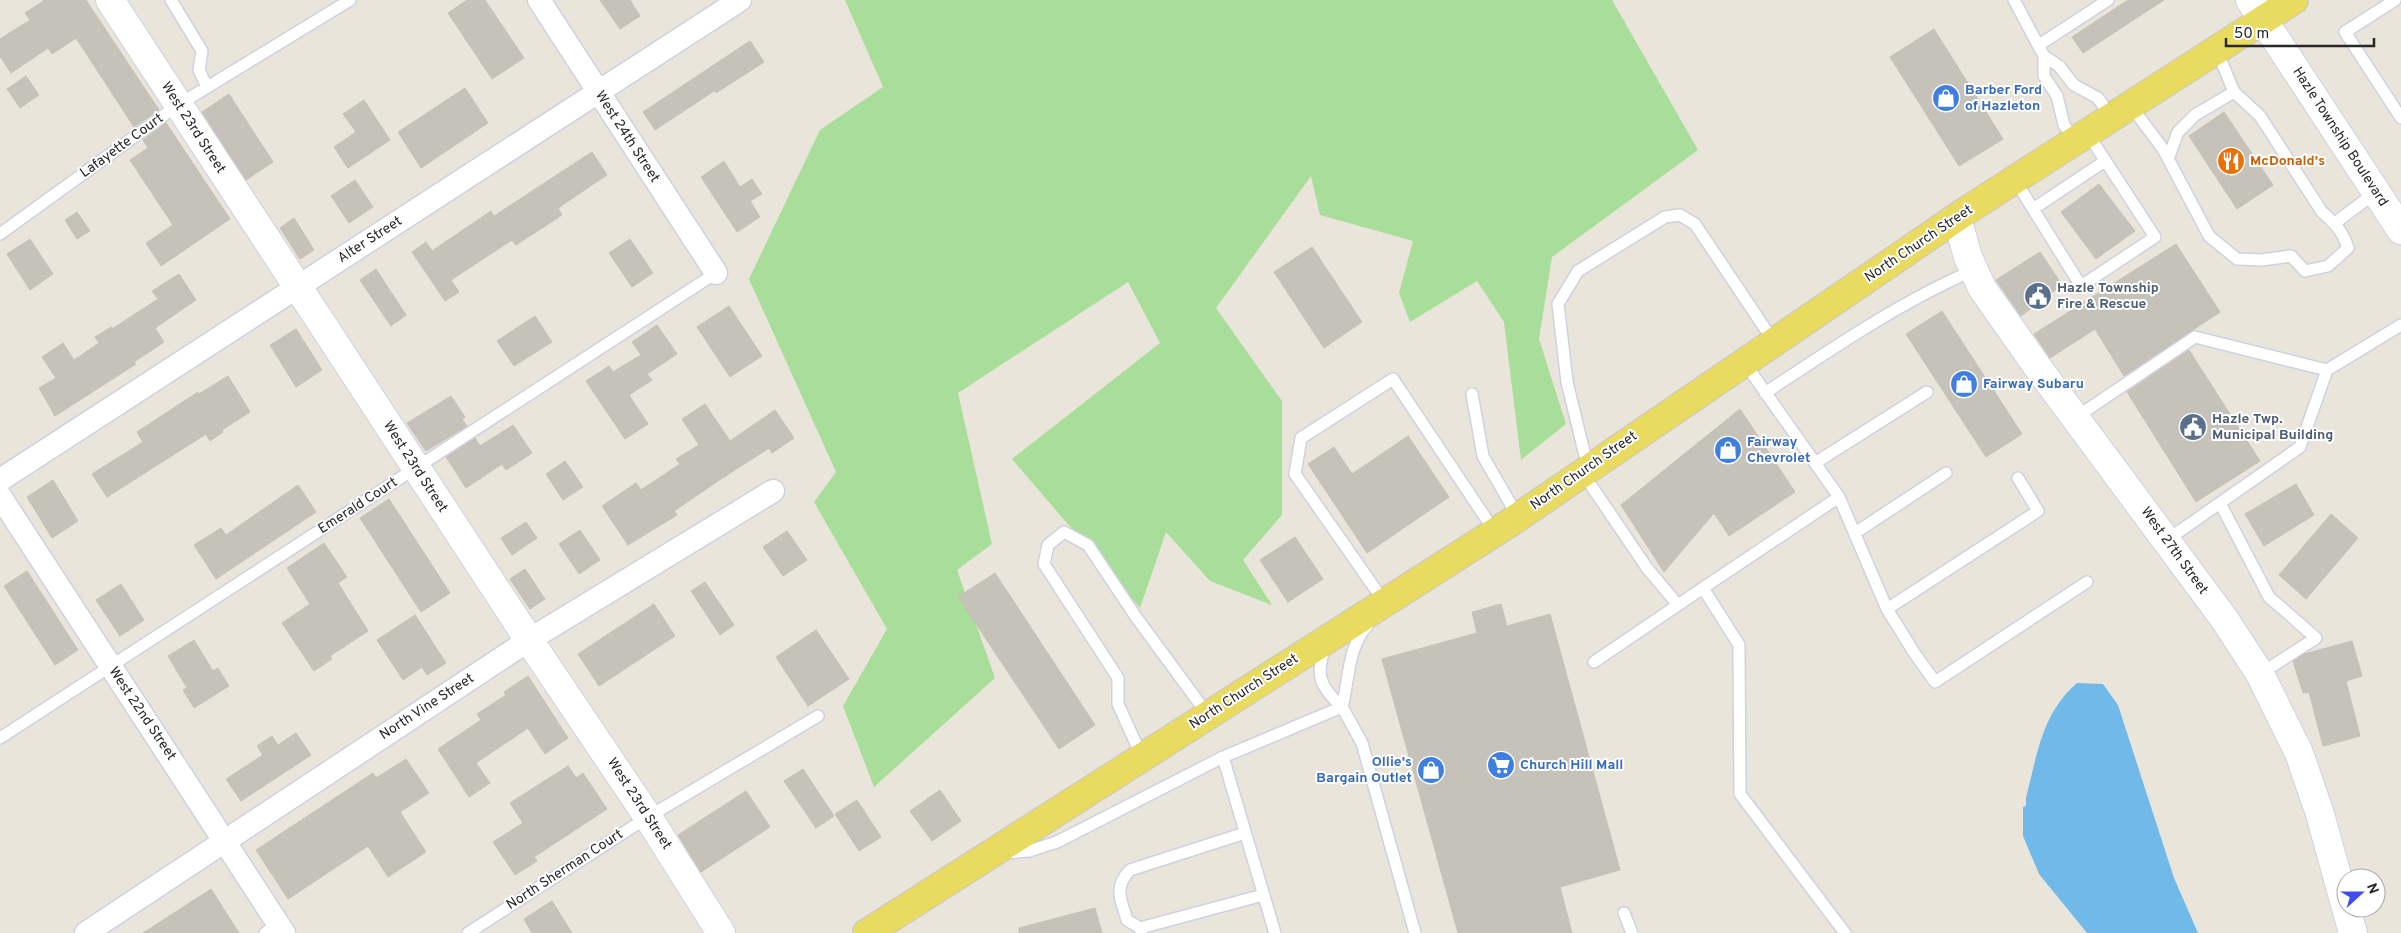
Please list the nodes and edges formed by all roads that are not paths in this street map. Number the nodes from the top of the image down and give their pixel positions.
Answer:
1 (110, 0) edge
2 (171, 0) edge
3 (350, 0) edge
4 (540, 0) edge
5 (740, 0) edge
6 (2014, 0) edge
7 (2108, 0) edge
8 (2294, 0) edge
9 (2395, 0) edge
10 (2257, 10) edge
11 (2042, 51) junction
12 (2217, 51) junction
13 (207, 87) junction
14 (598, 92) junction
15 (2234, 92) junction
16 (178, 105) junction
17 (2122, 112) junction
18 (2401, 118) edge
19 (2082, 137) junction
20 (2168, 159) junction
21 (2105, 161) junction
22 (2015, 180) junction
23 (2376, 192) junction
24 (2033, 209) junction
25 (1957, 218) junction
26 (2335, 223) junction
27 (2401, 230) edge
28 (0, 234) edge
29 (1974, 270) junction
30 (716, 273) joint
31 (297, 288) junction
32 (2401, 325) edge
33 (1774, 342) junction
34 (1744, 362) junction
35 (2327, 370) junction
36 (1765, 392) junction
37 (1926, 392) dead end
38 (1472, 394) dead end
39 (2075, 418) junction
40 (1815, 463) junction
41 (416, 469) junction
42 (1585, 470) junction
43 (1946, 472) dead end
44 (2018, 478) dead end
45 (0, 480) edge
46 (773, 491) dead end
47 (0, 496) edge
48 (1840, 497) junction
49 (2220, 503) junction
50 (1508, 524) junction
51 (1855, 533) junction
52 (2167, 540) junction
53 (2087, 582) dead end
54 (1703, 588) junction
55 (1391, 599) junction
56 (1678, 605) junction
57 (1887, 609) junction
58 (1328, 638) junction
59 (529, 640) junction
60 (1594, 662) dead end
61 (110, 666) junction
62 (2260, 674) junction
63 (1342, 706) junction
64 (1208, 715) junction
65 (818, 716) dead end
66 (0, 738) edge
67 (1142, 757) junction
68 (1223, 757) junction
69 (648, 817) junction
70 (1245, 833) junction
71 (226, 840) junction
72 (990, 855) junction
73 (2336, 872) edge
74 (1263, 895) junction
75 (1624, 914) dead end
76 (2349, 918) edge
77 (276, 930) edge
78 (1141, 930) edge
79 (86, 933) edge
80 (468, 933) edge
81 (721, 933) edge
82 (867, 933) edge
83 (1274, 933) edge
84 (1415, 933) edge
85 (1632, 933) edge
86 (1845, 933) edge
87 (2353, 933) edge

1 - 16 street, West 23rd Street
2 - 13 lane
3 - 13 lane, Lafayette Court
4 - 14 street, West 24th Street
5 - 14 street, Alter Street
6 - 11 lane
7 - 11 lane
8 - 10 main road, North Church Street
9 - 18 lane
10 - 12 main road, North Church Street
10 - 23 street, Hazle Township Boulevard
11 - 17 lane
11 - 19 lane
12 - 15 lane
12 - 17 main road, North Church Street
13 - 16 lane, Lafayette Court
14 - 30 street, West 24th Street
14 - 31 street, Alter Street
15 - 20 lane
15 - 26 lane
16 - 28 lane, Lafayette Court
16 - 31 street, West 23rd Street
17 - 19 main road, North Church Street
17 - 20 lane
19 - 21 lane
19 - 22 main road, North Church Street
20 - 26 lane
21 - 24 lane
21 - 24 lane
22 - 24 lane
22 - 25 main road, North Church Street
23 - 26 lane
23 - 27 street, Hazle Township Boulevard
25 - 29 street, West 27th Street
25 - 33 main road, North Church Street
29 - 36 lane
29 - 39 street, West 27th Street
30 - 41 lane, Emerald Court
31 - 41 street, West 23rd Street
31 - 45 street, Alter Street
32 - 35 lane
33 - 34 main road, North Church Street
33 - 42 lane
34 - 36 lane
34 - 42 main road, North Church Street
35 - 39 lane
35 - 49 lane
36 - 40 lane
37 - 40 lane
38 - 50 lane
39 - 52 street, West 27th Street
40 - 48 lane
41 - 59 street, West 23rd Street
41 - 61 lane, Emerald Court
42 - 50 main road, North Church Street
42 - 56 lane
43 - 51 lane
44 - 57 lane
46 - 59 street, North Vine Street
47 - 61 street, West 22nd Street
48 - 51 lane
48 - 54 lane
49 - 52 lane
49 - 62 lane
50 - 55 main road, North Church Street
50 - 55 lane
51 - 57 lane
52 - 62 street, West 27th Street
53 - 57 lane
54 - 56 lane
54 - 86 lane
55 - 58 main road, North Church Street
55 - 63 lane
56 - 60 lane
58 - 63 lane
58 - 64 main road, North Church Street
59 - 69 street, West 23rd Street
59 - 71 street, North Vine Street
61 - 66 lane, Emerald Court
61 - 71 street, West 22nd Street
62 - 73 street, West 27th Street
63 - 68 lane
63 - 84 lane
64 - 67 main road, North Church Street
64 - 67 lane
65 - 69 lane, North Sherman Court
67 - 72 main road, North Church Street
68 - 70 lane
68 - 72 lane
69 - 80 lane, North Sherman Court
69 - 81 street, West 23rd Street
70 - 74 lane
70 - 78 lane
71 - 77 street, West 22nd Street
71 - 79 street, North Vine Street
72 - 82 main road, North Church Street
74 - 78 lane
74 - 83 lane
75 - 85 lane
76 - 87 street, West 27th Street

